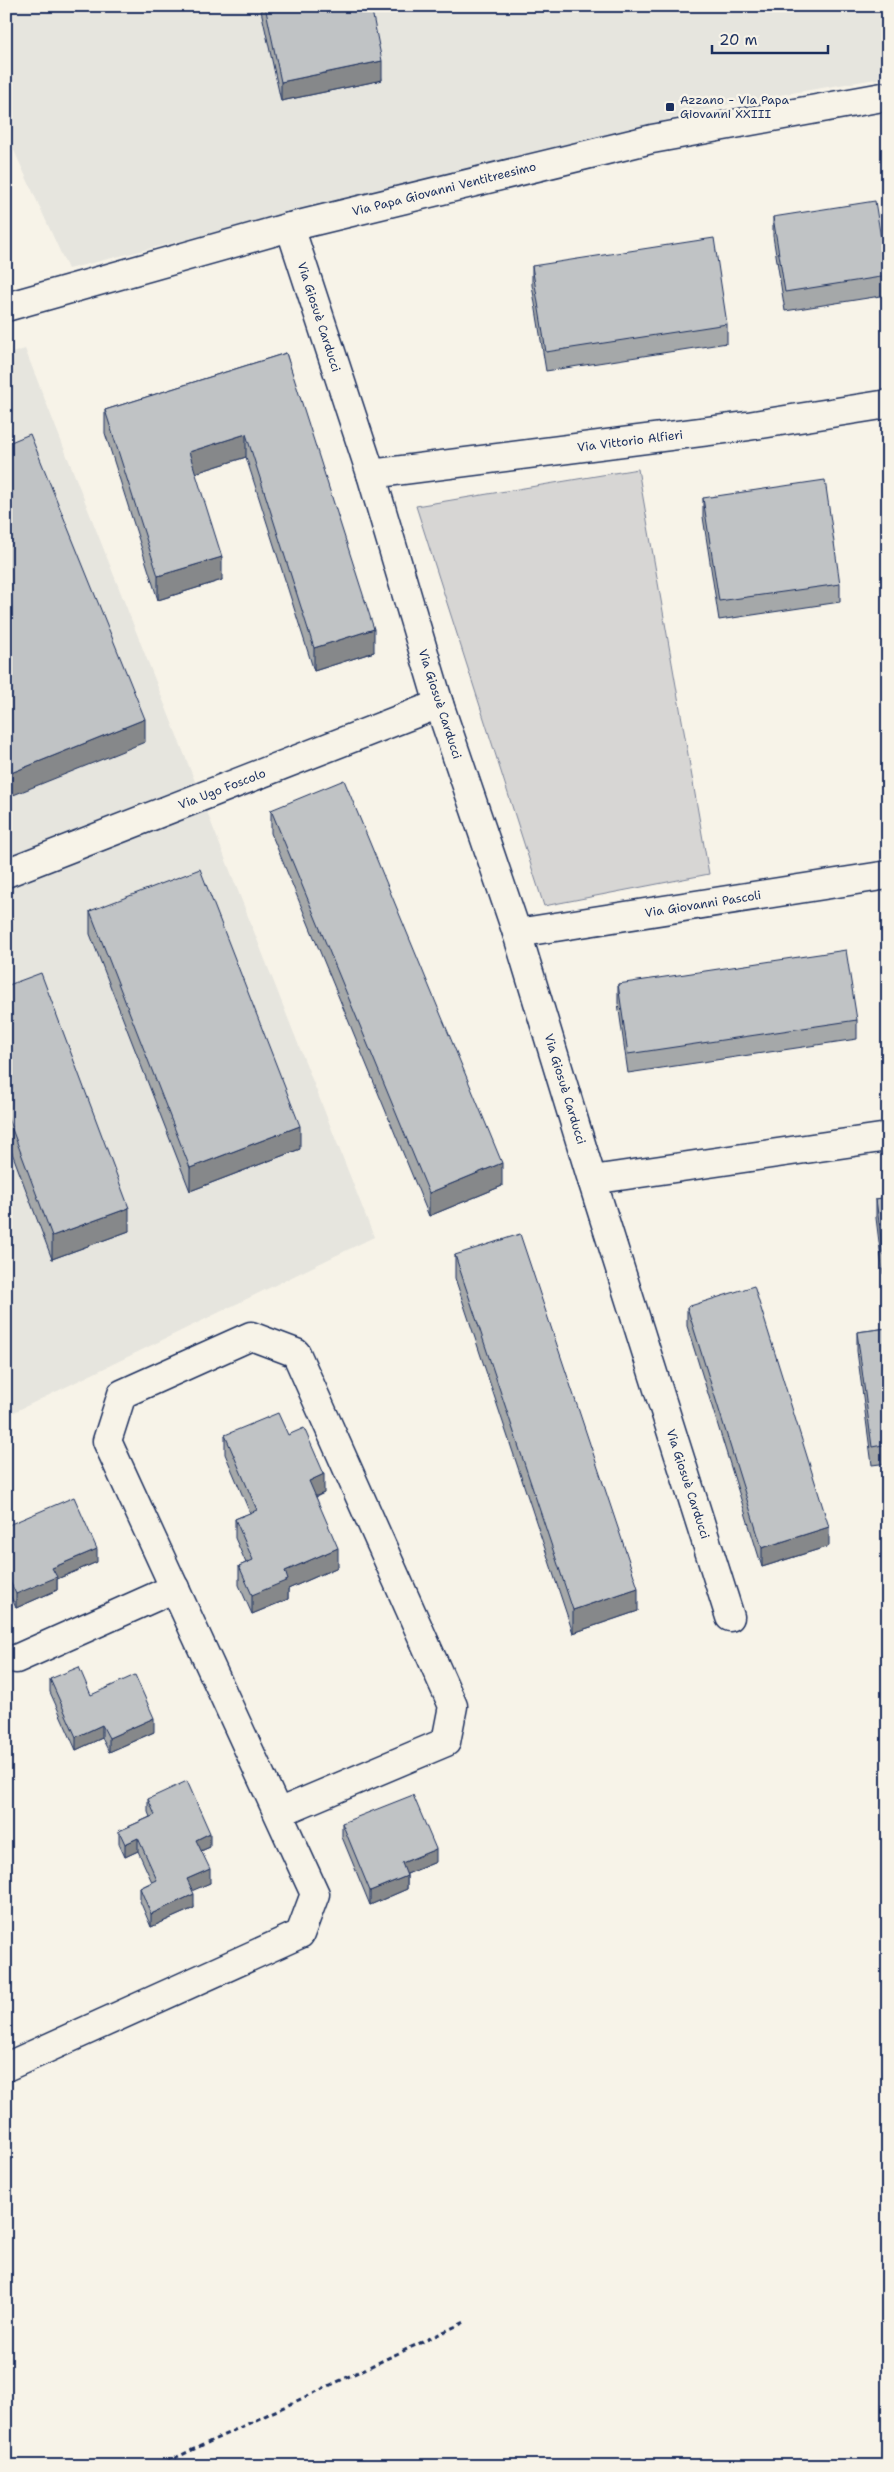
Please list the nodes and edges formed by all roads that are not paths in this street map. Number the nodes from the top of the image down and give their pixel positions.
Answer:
1 (888, 96) edge
2 (290, 227) junction
3 (6, 307) edge
4 (888, 404) edge
5 (371, 474) junction
6 (439, 704) junction
7 (6, 873) edge
8 (888, 875) edge
9 (518, 933) junction
10 (888, 1137) edge
11 (592, 1180) junction
12 (175, 1588) junction
13 (730, 1617) dead end
14 (16, 1659) dead end
15 (278, 1813) junction
16 (6, 2067) edge

1 - 2 street, Via Papa Giovanni Ventitreesimo
2 - 3 street, Via Papa Giovanni Ventitreesimo
2 - 5 street, Via Giosuè Carducci
4 - 5 street, Via Vittorio Alfieri
5 - 6 street, Via Giosuè Carducci
6 - 7 street, Via Ugo Foscolo
6 - 9 street, Via Giosuè Carducci
8 - 9 street, Via Giovanni Pascoli
9 - 11 street, Via Giosuè Carducci
10 - 11 street
11 - 13 street, Via Giosuè Carducci
12 - 14 street
12 - 15 street
12 - 15 street
15 - 16 street

